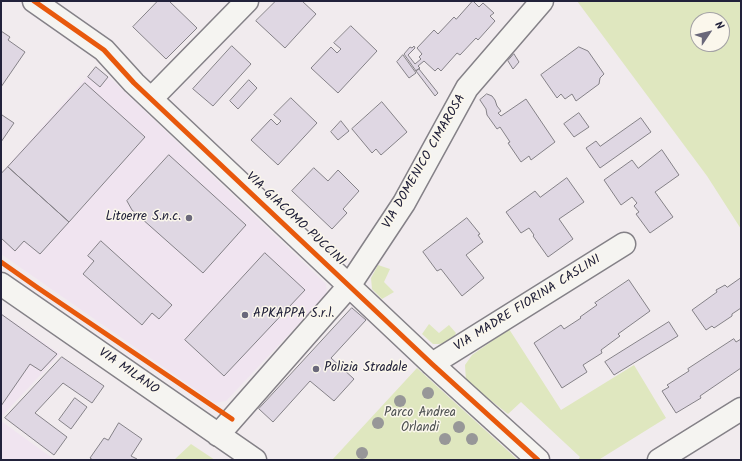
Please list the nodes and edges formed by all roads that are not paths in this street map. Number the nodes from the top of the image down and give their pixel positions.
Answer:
1 (34, 1) edge
2 (247, 1) edge
3 (542, 1) edge
4 (151, 99) junction
5 (624, 244) dead end
6 (1, 284) edge
7 (349, 286) junction
8 (432, 364) junction
9 (741, 409) edge
10 (218, 435) junction
11 (255, 460) edge
12 (538, 460) edge
13 (658, 460) edge

1 - 4 street, VIA GIACOMO PUCCINI
2 - 4 street
3 - 7 street, VIA DOMENICO CIMAROSA
4 - 7 street, VIA GIACOMO PUCCINI
5 - 8 street, VIA MADRE FIORINA CASLINI
6 - 10 street, VIA MILANO
7 - 8 street, VIA GIACOMO PUCCINI
7 - 10 street, VIA DOMENICO CIMAROSA
8 - 12 street, VIA GIACOMO PUCCINI
9 - 13 street
10 - 11 street, VIA MILANO

